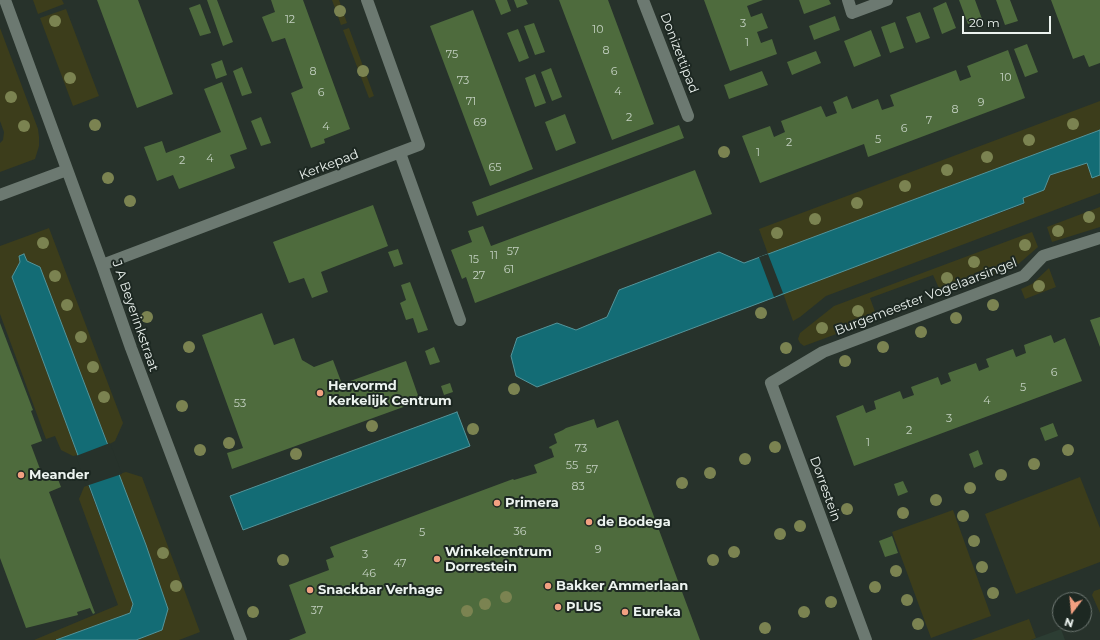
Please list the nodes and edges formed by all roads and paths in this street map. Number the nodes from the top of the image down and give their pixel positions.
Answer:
1 (5, 0) edge
2 (644, 0) edge
3 (848, 0) edge
4 (887, 0) edge
5 (369, 1) edge
6 (688, 116) dead end
7 (400, 153) junction
8 (67, 170) junction
9 (0, 195) edge
10 (1100, 238) edge
11 (102, 265) junction
12 (460, 320) dead end
13 (803, 363) joint
14 (241, 640) edge
15 (866, 640) edge

1 - 8 street, J A Beyerinkstraat
2 - 6 street, Donizettipad
3 - 4 street
5 - 7 street, Kerkepad
7 - 11 street, Kerkepad
7 - 12 street
8 - 9 street
8 - 11 street, J A Beyerinkstraat
10 - 13 street, Burgemeester Vogelaarsingel
11 - 14 street, J A Beyerinkstraat
13 - 15 street, Dorrestein

